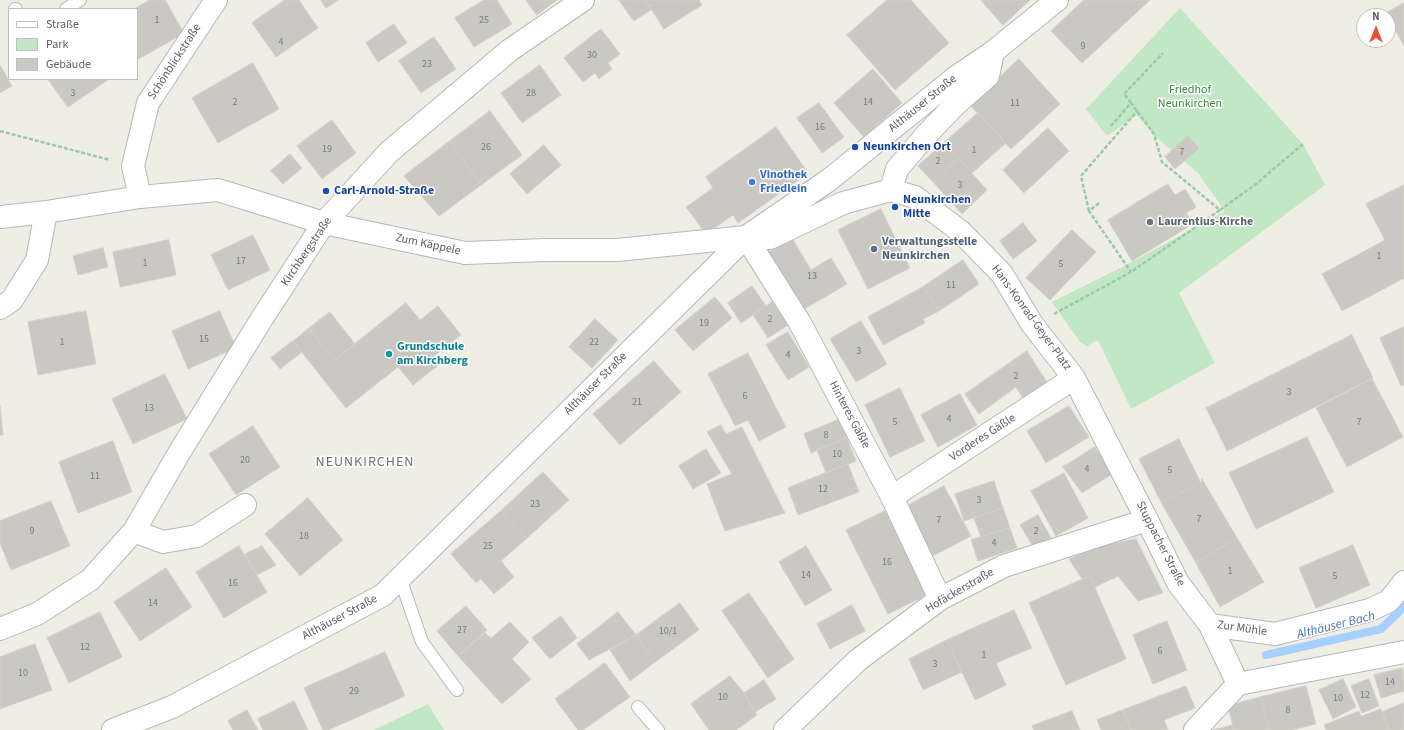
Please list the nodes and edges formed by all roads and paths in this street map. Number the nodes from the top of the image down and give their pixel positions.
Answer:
1 (80, 0) edge
2 (216, 0) edge
3 (583, 0) edge
4 (1057, 0) edge
5 (68, 8) edge
6 (993, 52) junction
7 (1163, 54) dead end
8 (1131, 103) junction
9 (1138, 110) junction
10 (1110, 127) dead end
11 (0, 131) edge
12 (1303, 144) dead end
13 (133, 166) junction
14 (891, 190) junction
15 (140, 197) junction
16 (1099, 203) dead end
17 (1220, 210) junction
18 (1089, 211) junction
19 (46, 212) junction
20 (0, 217) edge
21 (324, 224) junction
22 (746, 237) junction
23 (1131, 272) junction
24 (0, 308) edge
25 (1032, 324) junction
26 (1074, 378) junction
27 (892, 497) junction
28 (245, 505) dead end
29 (1148, 520) junction
30 (134, 531) junction
31 (400, 578) junction
32 (1404, 582) edge
33 (940, 599) junction
34 (1397, 600) edge
35 (1210, 625) junction
36 (0, 629) edge
37 (1404, 652) edge
38 (1238, 684) junction
39 (457, 690) dead end
40 (638, 707) dead end
41 (113, 730) edge
42 (658, 730) edge
43 (784, 730) edge
44 (1195, 730) edge

1 - 5 lane
2 - 13 street, Schönblickstraße
3 - 21 street, Kirchbergstraße
4 - 6 street, Althäuser Straße
6 - 14 street
6 - 22 street, Althäuser Straße
7 - 8 path
8 - 9 path
8 - 10 path
9 - 17 path
9 - 18 path
11 - 13 path
12 - 17 path
13 - 15 street, Schönblickstraße
14 - 22 street
14 - 25 street, Hans-Konrad-Geyer-Platz
15 - 19 street
15 - 21 street, Zum Käppele
16 - 18 path
17 - 23 path
18 - 23 path
19 - 20 street
19 - 24 street
21 - 22 street, Zum Käppele
21 - 30 street, Kirchbergstraße
22 - 27 street, Hinteres Gäßle
22 - 31 street, Althäuser Straße
23 - 25 path
25 - 26 street, Hans-Konrad-Geyer-Platz
26 - 27 street, Vorderes Gäßle
26 - 29 street, Stuppacher Straße
27 - 33 street, Hinteres Gäßle
28 - 30 street
29 - 33 street, Hofäckerstraße
29 - 35 street, Stuppacher Straße
30 - 36 street, Kirchbergstraße
31 - 39 lane
31 - 41 street, Althäuser Straße
32 - 34 street, Zur Mühle
33 - 43 street, Hofäckerstraße
34 - 35 street, Zur Mühle
35 - 38 street, Stuppacher Straße
37 - 38 street
38 - 44 street
40 - 42 lane

